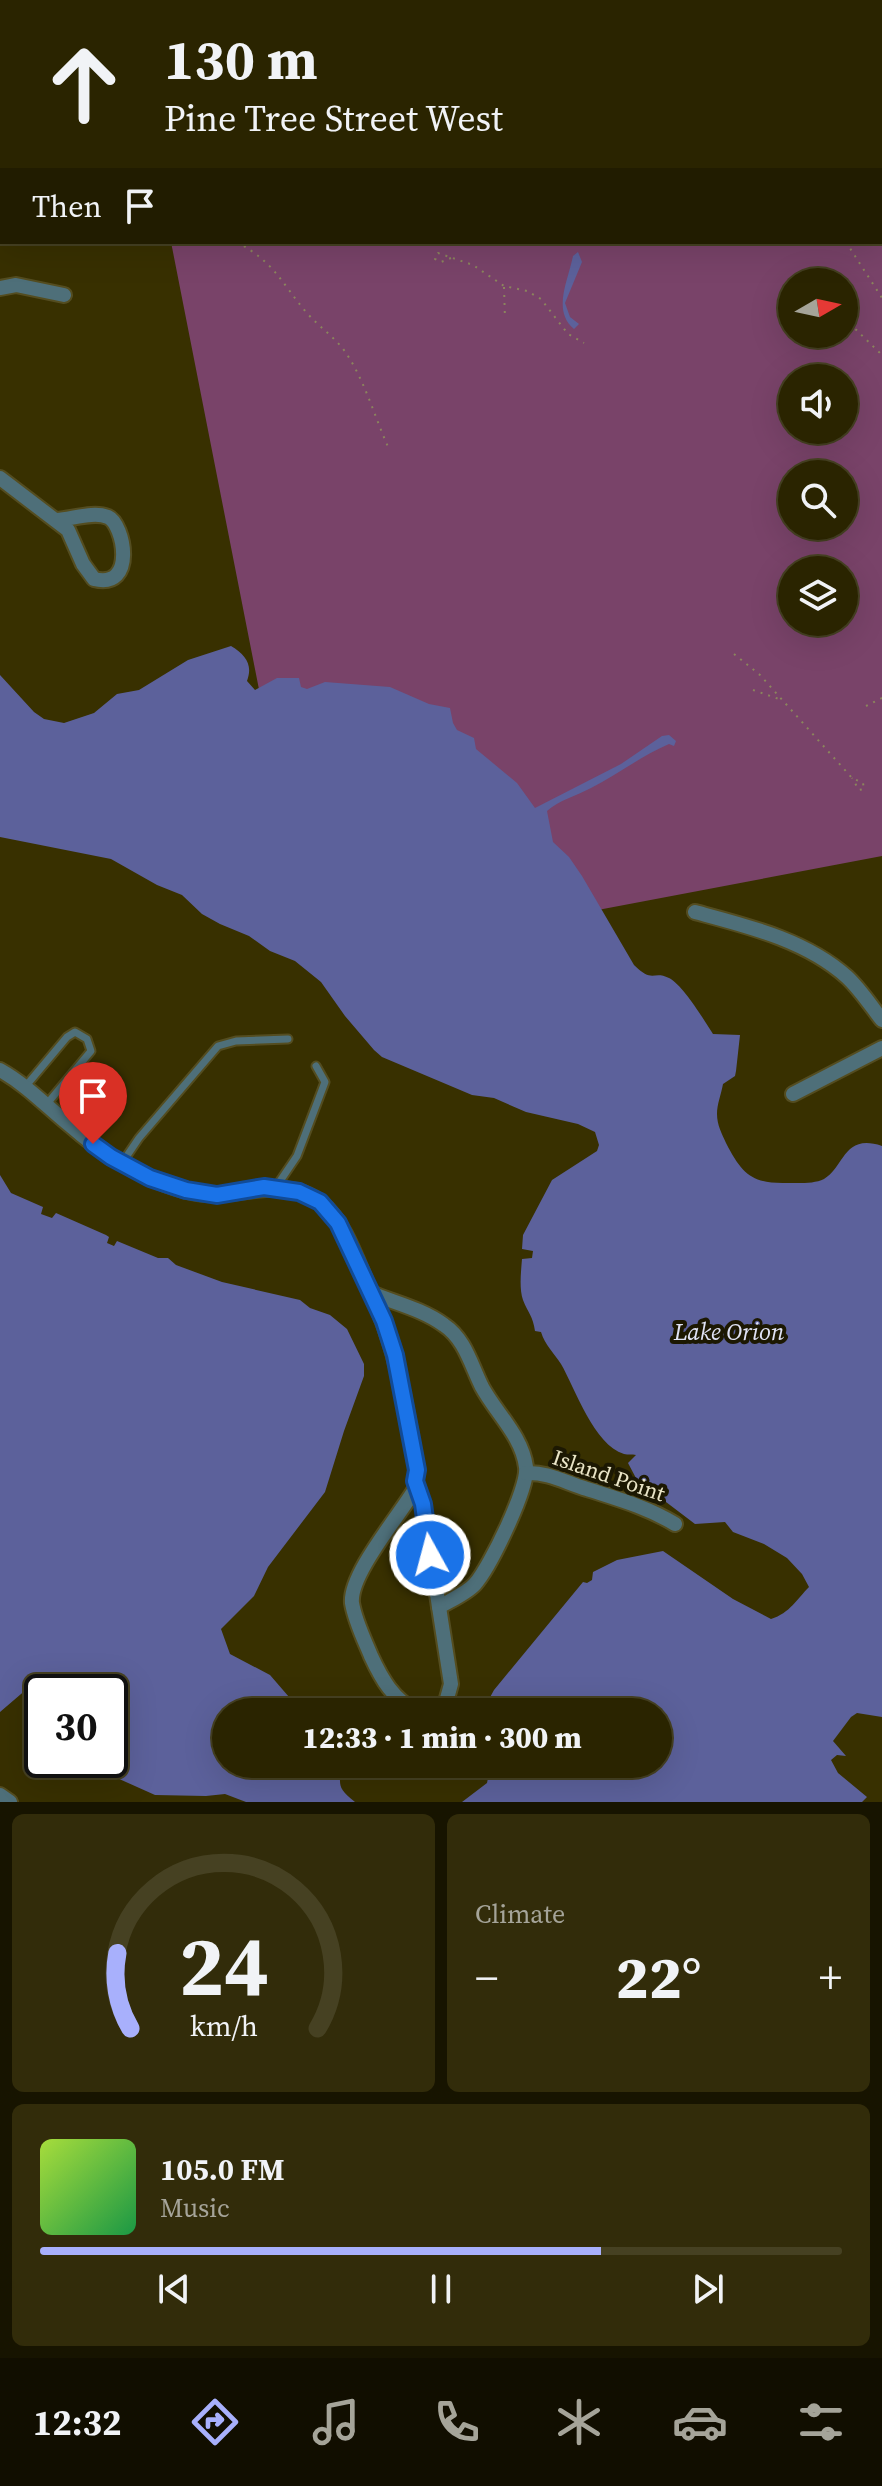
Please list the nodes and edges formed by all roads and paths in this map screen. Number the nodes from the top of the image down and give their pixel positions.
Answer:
1 (241, 244) edge
2 (847, 244) edge
3 (451, 258) dead end
4 (504, 286) junction
5 (0, 288) edge
6 (64, 295) dead end
7 (882, 298) edge
8 (505, 319) dead end
9 (858, 332) edge
10 (584, 343) dead end
11 (882, 355) edge
12 (389, 449) dead end
13 (0, 478) edge
14 (57, 520) junction
15 (734, 654) dead end
16 (753, 690) dead end
17 (882, 698) edge
18 (780, 699) junction
19 (866, 706) dead end
20 (852, 778) dead end
21 (695, 912) dead end
22 (882, 1020) edge
23 (288, 1039) dead end
24 (882, 1048) edge
25 (316, 1066) dead end
26 (0, 1070) edge
27 (25, 1087) junction
28 (793, 1094) dead end
29 (46, 1105) junction
30 (122, 1163) junction
31 (275, 1189) junction
32 (371, 1293) junction
33 (526, 1473) junction
34 (417, 1486) junction
35 (675, 1524) dead end
36 (439, 1607) junction
37 (398, 1698) edge
38 (447, 1698) edge
39 (0, 1795) edge
40 (10, 1802) edge

1 - 12 path
2 - 7 path
3 - 4 path
4 - 8 path
4 - 10 path
5 - 6 street
9 - 11 path
13 - 14 street
14 - 14 street
15 - 18 path
16 - 18 path
17 - 19 path
18 - 20 path
21 - 22 street
23 - 30 lane
24 - 28 street
25 - 31 lane
26 - 27 street
27 - 29 street
27 - 29 lane
29 - 30 street
30 - 31 street
31 - 32 street
32 - 33 street
32 - 34 street
33 - 35 street, Island Point
33 - 36 street
34 - 36 street
34 - 37 street
36 - 38 street
39 - 40 street

